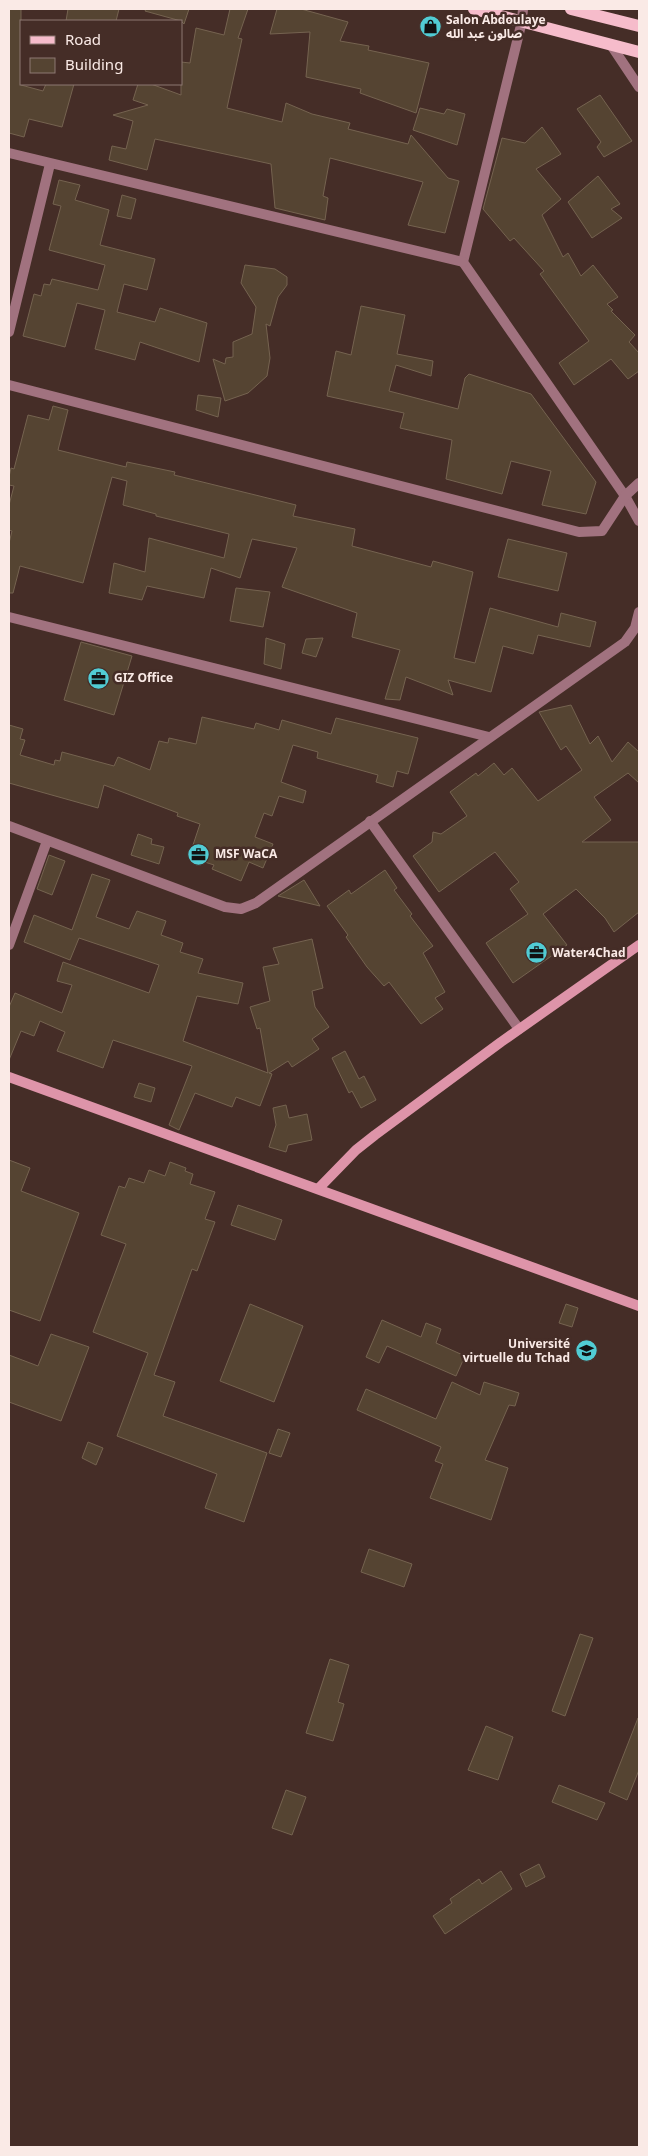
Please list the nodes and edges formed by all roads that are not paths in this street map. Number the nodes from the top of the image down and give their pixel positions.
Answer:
1 (474, 9) edge
2 (571, 9) edge
3 (522, 15) edge
4 (639, 26) edge
5 (611, 45) junction
6 (639, 52) edge
7 (639, 87) edge
8 (9, 153) edge
9 (50, 164) junction
10 (463, 262) junction
11 (9, 332) edge
12 (9, 385) edge
13 (639, 483) edge
14 (625, 496) junction
15 (639, 521) edge
16 (639, 612) edge
17 (9, 617) edge
18 (490, 738) junction
19 (370, 821) junction
20 (9, 826) edge
21 (47, 841) junction
22 (9, 945) edge
23 (639, 945) edge
24 (519, 1029) junction
25 (9, 1077) edge
26 (319, 1188) junction
27 (639, 1306) edge

1 - 3 main road
2 - 4 main road
3 - 5 main road
3 - 10 street
5 - 6 main road
5 - 7 street
8 - 9 street
9 - 10 street
9 - 11 street
10 - 14 street
12 - 14 street
13 - 14 street
14 - 15 street
16 - 18 street
17 - 18 street
18 - 19 street
19 - 21 street
19 - 24 street
20 - 21 street
21 - 22 street
23 - 24 street
24 - 26 street
25 - 26 street
26 - 27 street

